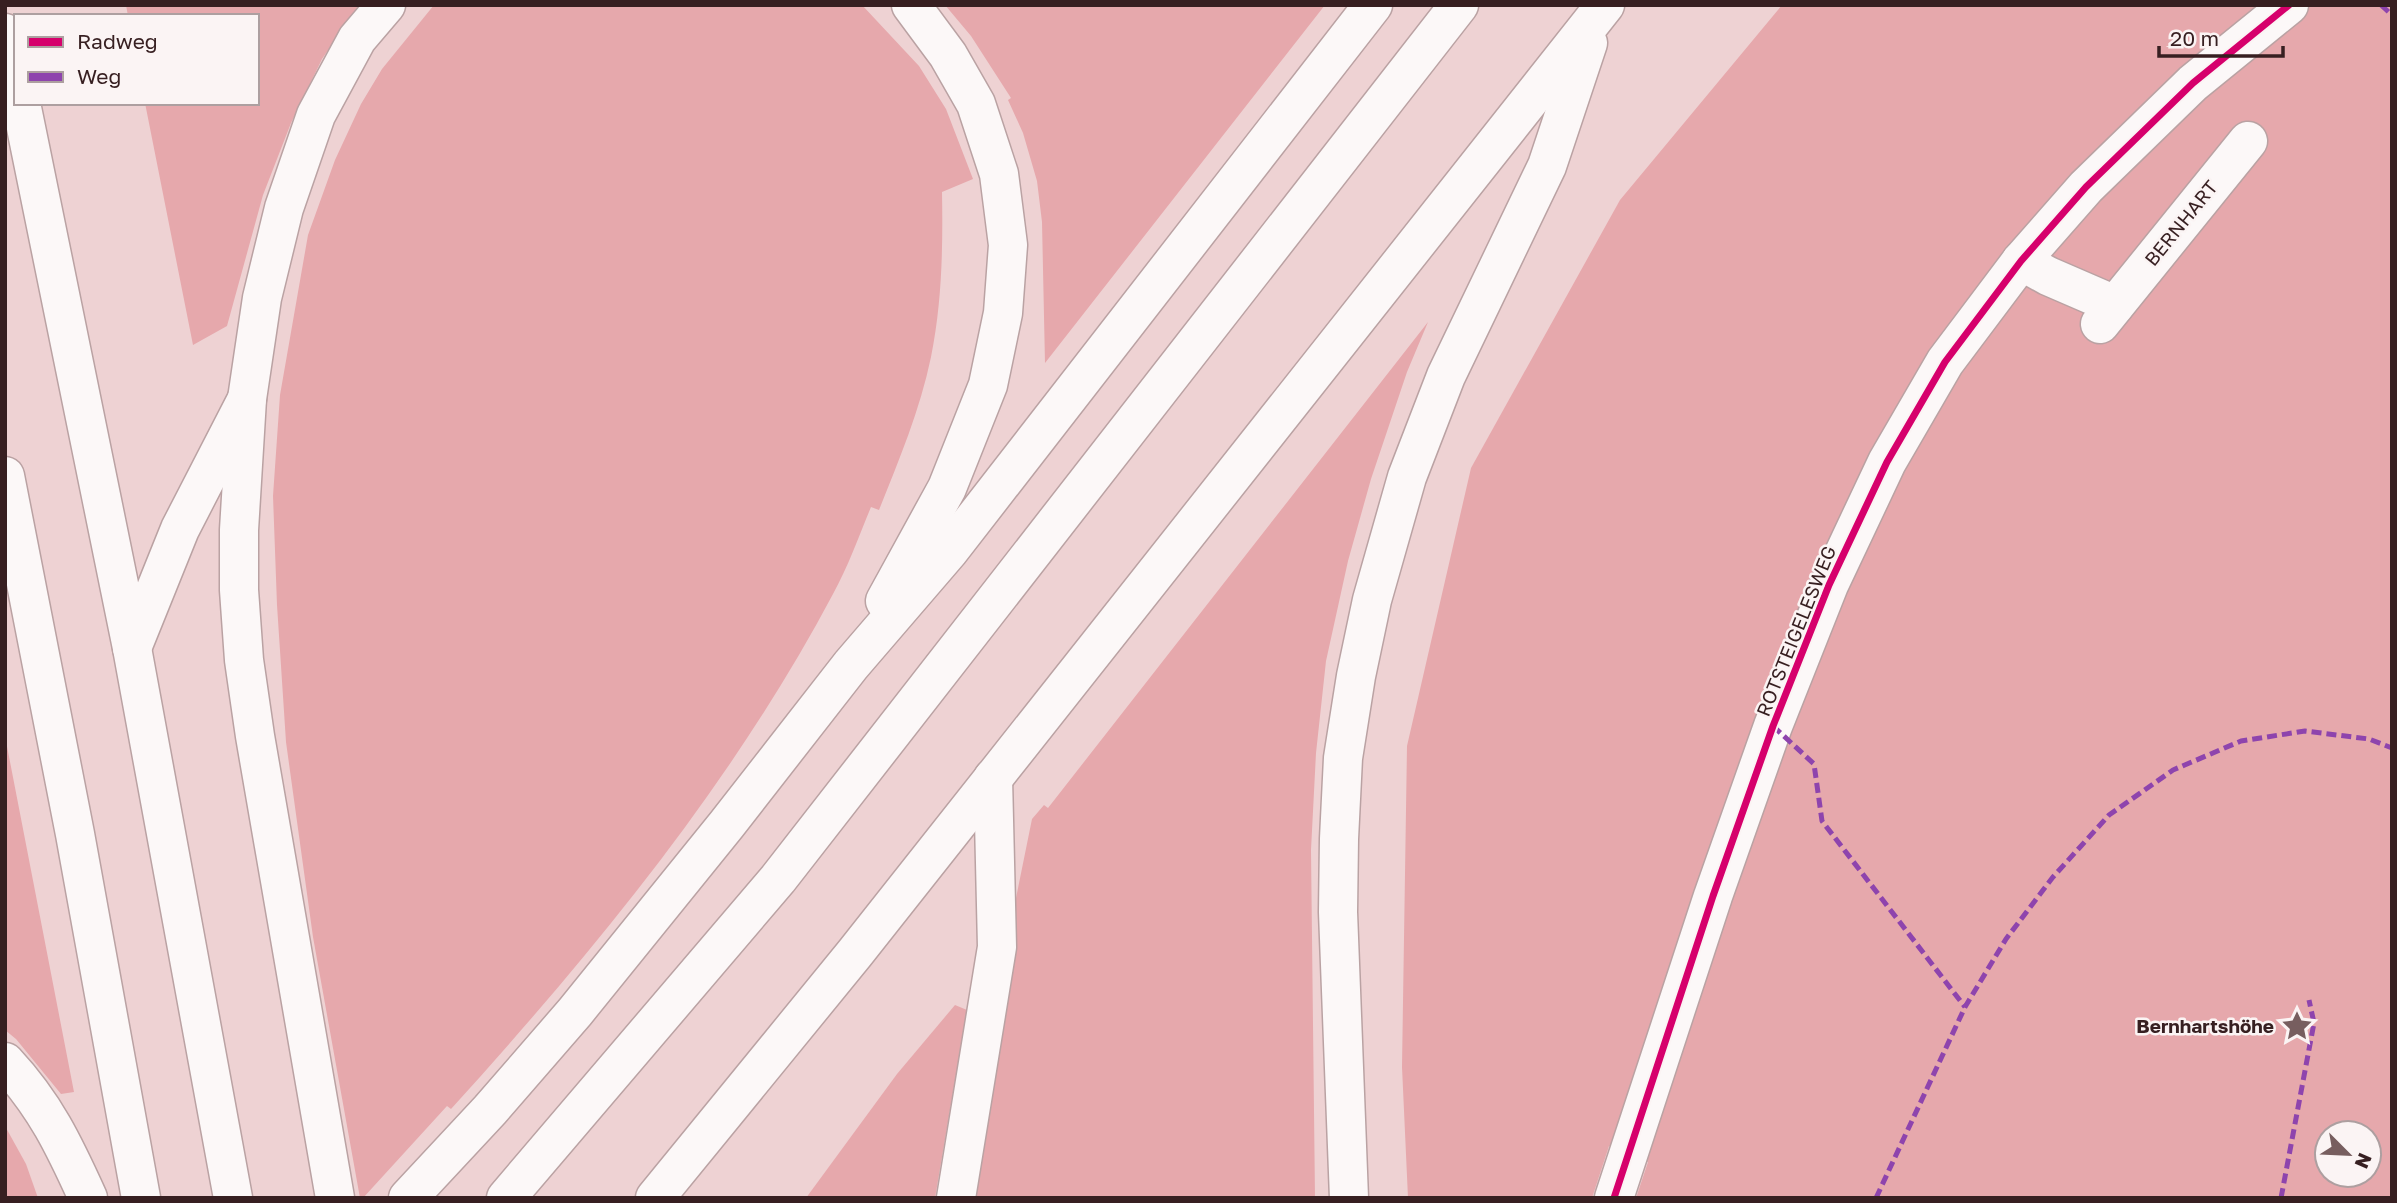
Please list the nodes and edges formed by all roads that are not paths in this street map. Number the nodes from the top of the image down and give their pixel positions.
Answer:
1 (386, 5) edge
2 (911, 5) edge
3 (1373, 5) edge
4 (1459, 5) edge
5 (2289, 5) edge
6 (1601, 11) edge
7 (5, 33) edge
8 (14, 72) edge
9 (20, 105) edge
10 (2248, 141) dead end
11 (2021, 261) junction
12 (247, 399) junction
13 (5, 476) edge
14 (132, 648) junction
15 (851, 664) junction
16 (993, 778) junction
17 (5, 1062) edge
18 (88, 1198) edge
19 (141, 1198) edge
20 (233, 1198) edge
21 (335, 1198) edge
22 (408, 1198) edge
23 (506, 1198) edge
24 (655, 1198) edge
25 (956, 1198) edge
26 (1349, 1198) edge
27 (1614, 1198) edge

1 - 12 main road
2 - 15 main road
3 - 15 main road
4 - 23 main road
5 - 11 main road, ROTSTEIGELESWEG
6 - 16 main road
6 - 26 main road
7 - 8 main road
9 - 14 main road
10 - 11 main road, BERNHART
11 - 27 main road, ROTSTEIGELESWEG
12 - 14 main road
12 - 21 main road
13 - 19 main road
14 - 20 main road
15 - 22 main road
16 - 24 main road
16 - 25 main road
17 - 18 main road

